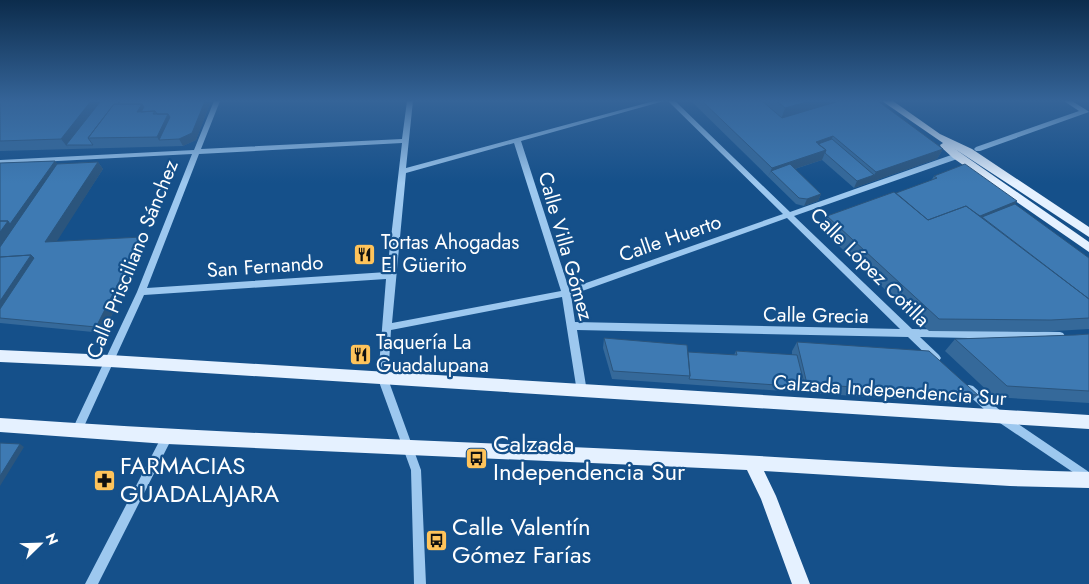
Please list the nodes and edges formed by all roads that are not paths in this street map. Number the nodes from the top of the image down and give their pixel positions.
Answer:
1 (206, 128) edge
2 (407, 128) edge
3 (565, 128) edge
4 (699, 128) edge
5 (926, 128) edge
6 (1041, 128) edge
7 (937, 136) junction
8 (406, 141) junction
9 (517, 142) junction
10 (978, 149) dead end
11 (196, 151) junction
12 (957, 156) junction
13 (0, 162) edge
14 (403, 171) junction
15 (790, 215) junction
16 (1089, 233) edge
17 (1089, 248) edge
18 (392, 275) junction
19 (141, 292) junction
20 (566, 293) junction
21 (573, 326) junction
22 (388, 327) junction
23 (911, 334) junction
24 (1072, 336) edge
25 (0, 356) edge
26 (110, 361) junction
27 (946, 367) edge
28 (383, 379) junction
29 (960, 380) edge
30 (582, 392) junction
31 (1001, 418) junction
32 (1089, 422) edge
33 (0, 425) edge
34 (77, 430) junction
35 (168, 437) junction
36 (409, 448) junction
37 (752, 464) junction
38 (1089, 479) edge
39 (91, 584) edge
40 (420, 584) edge
41 (801, 584) edge

1 - 11 street, Calle Prisciliano Sánchez
2 - 8 street
3 - 9 street
4 - 15 street, Calle López Cotilla
5 - 7 main road
6 - 10 street
7 - 12 main road
7 - 16 main road
8 - 11 street
8 - 14 street
9 - 14 street
9 - 20 street, Calle Villa Gómez
11 - 13 street
11 - 19 street, Calle Prisciliano Sánchez
12 - 15 street, Calle Huerto
12 - 17 main road
14 - 18 street
15 - 20 street, Calle Huerto
15 - 23 street, Calle López Cotilla
18 - 19 street, San Fernando
18 - 22 street
19 - 26 street, Calle Prisciliano Sánchez
20 - 21 street, Calle Villa Gómez
20 - 22 street, Calle Huerto
21 - 23 street, Calle Grecia
21 - 30 street, Calle Villa Gómez
22 - 28 street
23 - 24 street, Calle Grecia
23 - 27 street, Calle López Cotilla
25 - 26 main road, Calzada Independencia Sur
26 - 28 main road, Calzada Independencia Sur
26 - 34 street, Calle Prisciliano Sánchez
28 - 30 main road, Calzada Independencia Sur
28 - 36 street
29 - 31 street
30 - 31 main road, Calzada Independencia Sur
31 - 32 main road, Calzada Independencia Sur
31 - 38 street
33 - 34 main road
34 - 35 main road
35 - 36 main road
35 - 39 street
36 - 37 main road
36 - 40 street
37 - 38 main road
37 - 41 main road

